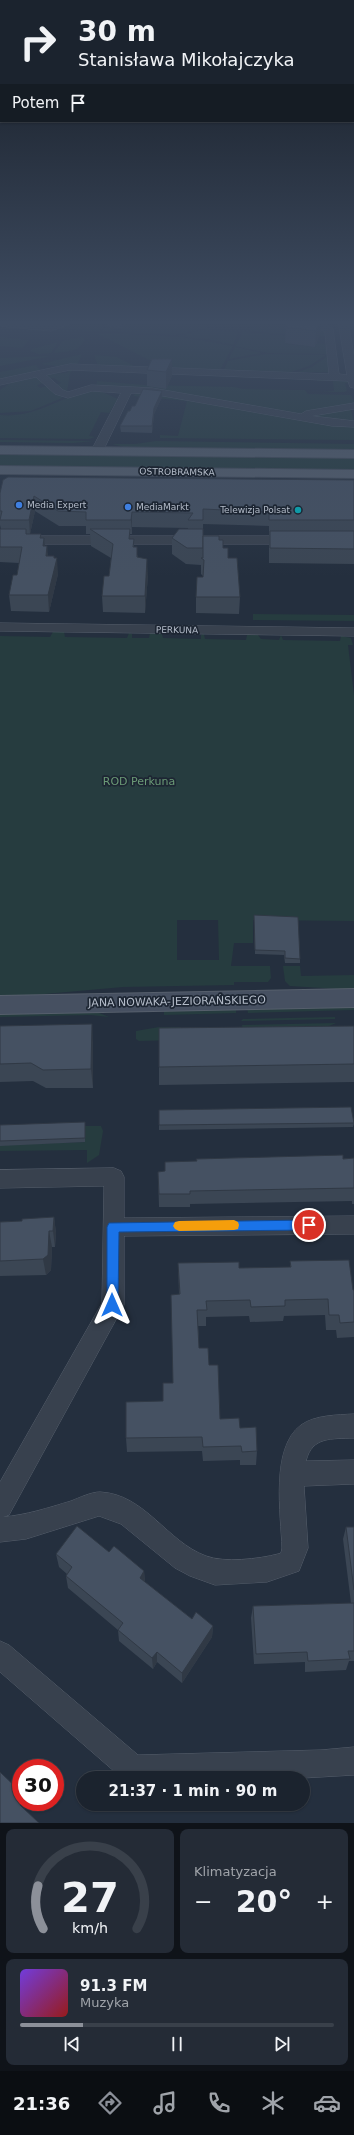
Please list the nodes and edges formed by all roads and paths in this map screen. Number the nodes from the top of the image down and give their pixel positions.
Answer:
1 (119, 406) edge
2 (240, 406) edge
3 (354, 406) edge
4 (294, 416) junction
5 (354, 424) edge
6 (0, 450) edge
7 (97, 451) junction
8 (354, 454) edge
9 (0, 470) edge
10 (354, 474) edge
11 (0, 540) edge
12 (308, 540) edge
13 (0, 627) edge
14 (354, 632) edge
15 (354, 998) edge
16 (0, 1005) edge
17 (0, 1179) edge
18 (354, 1225) edge
19 (113, 1227) junction
20 (354, 1426) edge
21 (354, 1472) edge
22 (291, 1474) junction
23 (0, 1506) edge
24 (0, 1530) edge
25 (0, 1654) edge
26 (354, 1760) edge

1 - 7 street
2 - 4 street
3 - 4 street
4 - 5 street
6 - 7 main road, OSTROBRAMSKA
7 - 8 main road, OSTROBRAMSKA
9 - 10 main road, OSTROBRAMSKA
11 - 12 street
13 - 14 street, PERKUNA
15 - 16 street, JANA NOWAKA-JEZIORAŃSKIEGO
17 - 19 street
18 - 19 street
19 - 23 street
20 - 22 street
21 - 22 street
22 - 24 street
25 - 26 street

